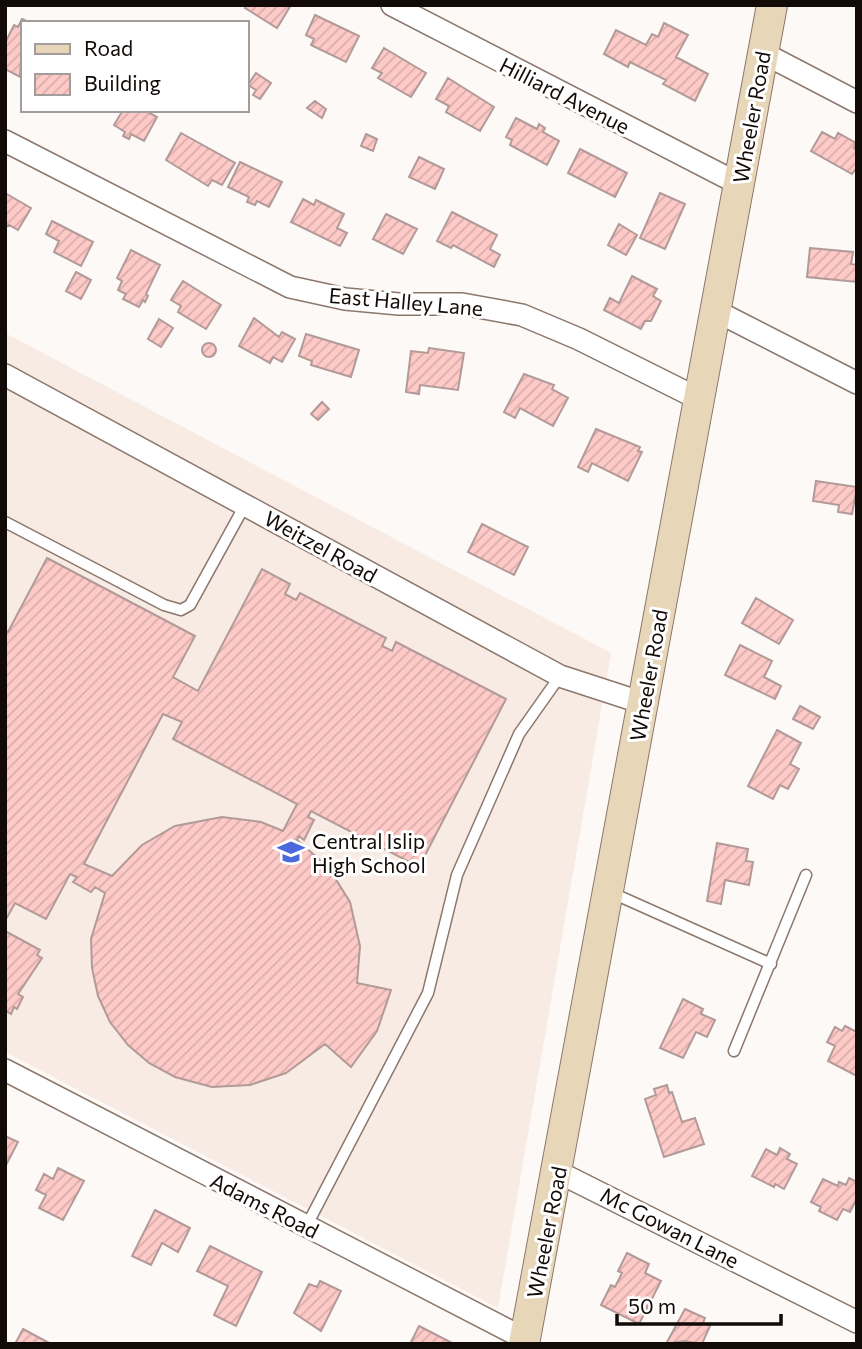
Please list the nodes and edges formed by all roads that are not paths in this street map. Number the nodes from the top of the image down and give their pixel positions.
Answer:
1 (391, 5) edge
2 (772, 5) edge
3 (763, 53) junction
4 (857, 102) edge
5 (5, 141) edge
6 (739, 184) junction
7 (716, 311) junction
8 (5, 375) edge
9 (857, 383) edge
10 (697, 398) junction
11 (245, 505) junction
12 (5, 522) edge
13 (560, 677) junction
14 (643, 703) junction
15 (806, 875) dead end
16 (607, 891) junction
17 (771, 964) junction
18 (734, 1051) dead end
19 (5, 1070) edge
20 (558, 1172) junction
21 (306, 1227) junction
22 (857, 1322) edge
23 (524, 1342) edge

1 - 6 street, Hilliard Avenue
2 - 3 main road, Wheeler Road
3 - 4 street
3 - 6 main road, Wheeler Road
5 - 10 street, East Halley Lane
6 - 7 main road, Wheeler Road
7 - 9 street
7 - 10 main road, Wheeler Road
8 - 11 street, Weitzel Road
10 - 14 main road, Wheeler Road
11 - 12 lane
11 - 13 street, Weitzel Road
13 - 14 street, Weitzel Road
13 - 21 lane
14 - 16 main road, Wheeler Road
15 - 17 lane
16 - 17 lane
16 - 20 main road, Wheeler Road
17 - 18 lane
19 - 21 street, Adams Road
20 - 22 street, Mc Gowan Lane
20 - 23 main road, Wheeler Road
21 - 23 street, Adams Road

